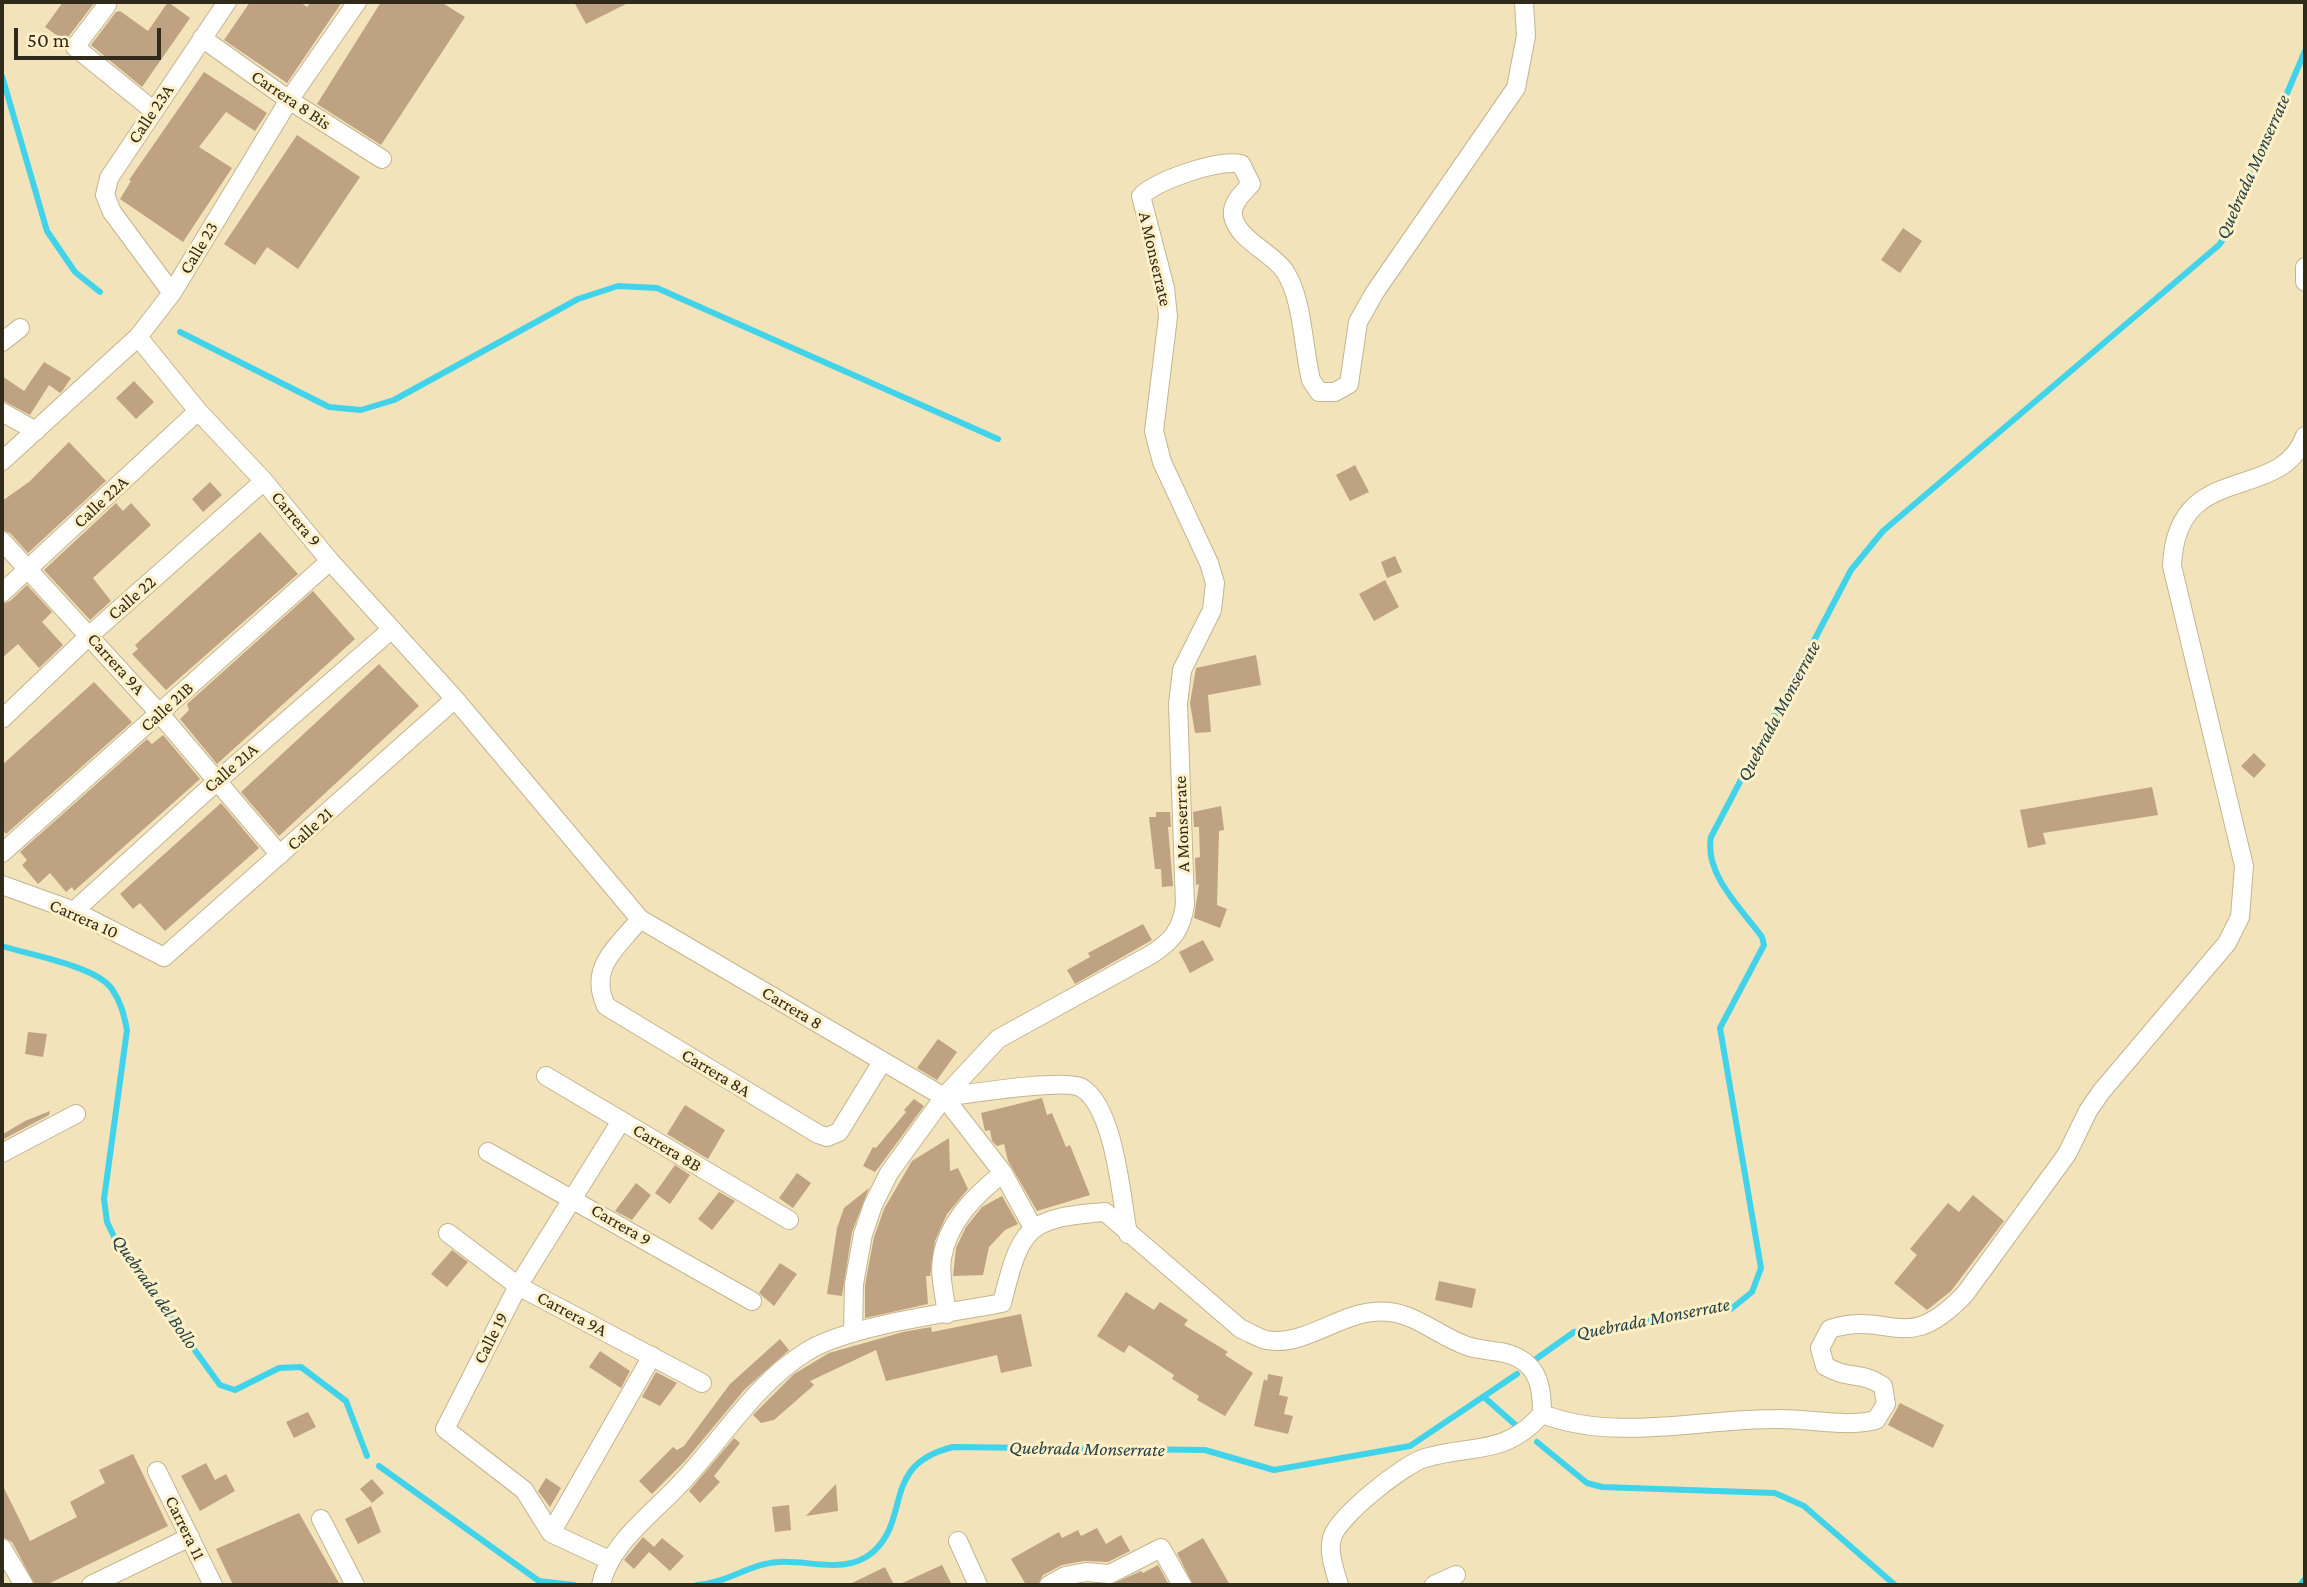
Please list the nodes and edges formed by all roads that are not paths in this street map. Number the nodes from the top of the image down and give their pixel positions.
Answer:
1 (227, 2) edge
2 (357, 2) edge
3 (1524, 2) edge
4 (107, 5) dead end
5 (202, 38) junction
6 (289, 100) junction
7 (154, 111) junction
8 (382, 159) dead end
9 (2305, 267) edge
10 (2305, 282) edge
11 (172, 293) junction
12 (20, 328) dead end
13 (138, 337) junction
14 (2, 342) edge
15 (198, 411) junction
16 (2, 412) edge
17 (36, 431) junction
18 (2305, 436) edge
19 (2, 461) edge
20 (264, 481) junction
21 (2, 541) edge
22 (330, 561) junction
23 (28, 570) junction
24 (2, 593) edge
25 (392, 629) junction
26 (90, 635) junction
27 (455, 699) junction
28 (160, 714) junction
29 (2, 719) edge
30 (216, 782) junction
31 (2, 853) edge
32 (280, 855) junction
33 (2, 885) edge
34 (74, 911) junction
35 (640, 919) junction
36 (164, 957) joint
37 (882, 1062) junction
38 (546, 1076) dead end
39 (944, 1097) junction
40 (76, 1114) dead end
41 (621, 1121) junction
42 (488, 1152) dead end
43 (2, 1153) edge
44 (1003, 1173) junction
45 (574, 1199) junction
46 (789, 1220) dead end
47 (1032, 1226) junction
48 (448, 1233) dead end
49 (1128, 1234) junction
50 (518, 1286) junction
51 (752, 1301) dead end
52 (947, 1314) junction
53 (853, 1333) junction
54 (652, 1356) junction
55 (702, 1383) dead end
56 (1542, 1413) junction
57 (157, 1471) dead end
58 (321, 1518) dead end
59 (551, 1533) junction
60 (190, 1537) junction
61 (958, 1541) dead end
62 (2, 1548) edge
63 (605, 1572) edge
64 (1456, 1575) dead end
65 (23, 1585) edge
66 (91, 1585) edge
67 (213, 1585) edge
68 (355, 1585) edge
69 (978, 1585) edge
70 (1049, 1585) edge
71 (1182, 1585) edge
72 (1339, 1585) edge
73 (1434, 1585) edge

1 - 5 street, Calle 23A
2 - 6 street, Calle 23
3 - 39 street, A Monserrate
4 - 7 street
5 - 6 street, Carrera 8 Bis
5 - 7 street, Calle 23A
6 - 8 street, Carrera 8 Bis
6 - 11 street, Calle 23
7 - 11 street, Calle 23A
9 - 10 street
11 - 13 street, Calle 23
12 - 14 street
13 - 15 street, Carrera 9
13 - 17 street, Calle 23
15 - 20 street, Carrera 9
15 - 23 street, Calle 22A
16 - 17 street
17 - 19 street, Calle 23
18 - 56 street
20 - 22 street, Carrera 9
20 - 26 street, Calle 22
21 - 23 street, Carrera 9A
22 - 25 street, Carrera 9
22 - 28 street, Calle 21B
23 - 24 street, Calle 22A
23 - 26 street, Carrera 9A
25 - 27 street, Carrera 9
25 - 30 street, Calle 21A
26 - 28 street, Carrera 9A
26 - 29 street, Calle 22
27 - 32 street, Calle 21
27 - 35 street, Carrera 8
28 - 30 street, Carrera 9A
28 - 31 street, Calle 21B
30 - 32 street, Carrera 9A
30 - 34 street, Calle 21A
32 - 36 street, Calle 21
33 - 34 street, Carrera 10
34 - 36 street, Carrera 10
35 - 37 street, Carrera 8
35 - 37 street, Carrera 8A
37 - 39 street, Carrera 8
38 - 41 street, Carrera 8B
39 - 44 street
39 - 49 street
39 - 53 street
40 - 43 street
41 - 45 street, Calle 19
41 - 46 street, Carrera 8B
42 - 45 street, Carrera 9
44 - 47 street
44 - 52 street
45 - 50 street, Calle 19
45 - 51 street, Carrera 9
47 - 49 street
47 - 52 street
48 - 50 street, Carrera 9A
49 - 56 street
50 - 54 street, Carrera 9A
50 - 59 street, Calle 19
52 - 53 street
53 - 63 street
54 - 55 street, Carrera 9A
54 - 59 street
56 - 72 street
57 - 60 street, Carrera 11
58 - 68 street
59 - 63 street
60 - 66 street
60 - 67 street, Carrera 11
61 - 69 street
62 - 65 street
64 - 73 street
70 - 71 street

